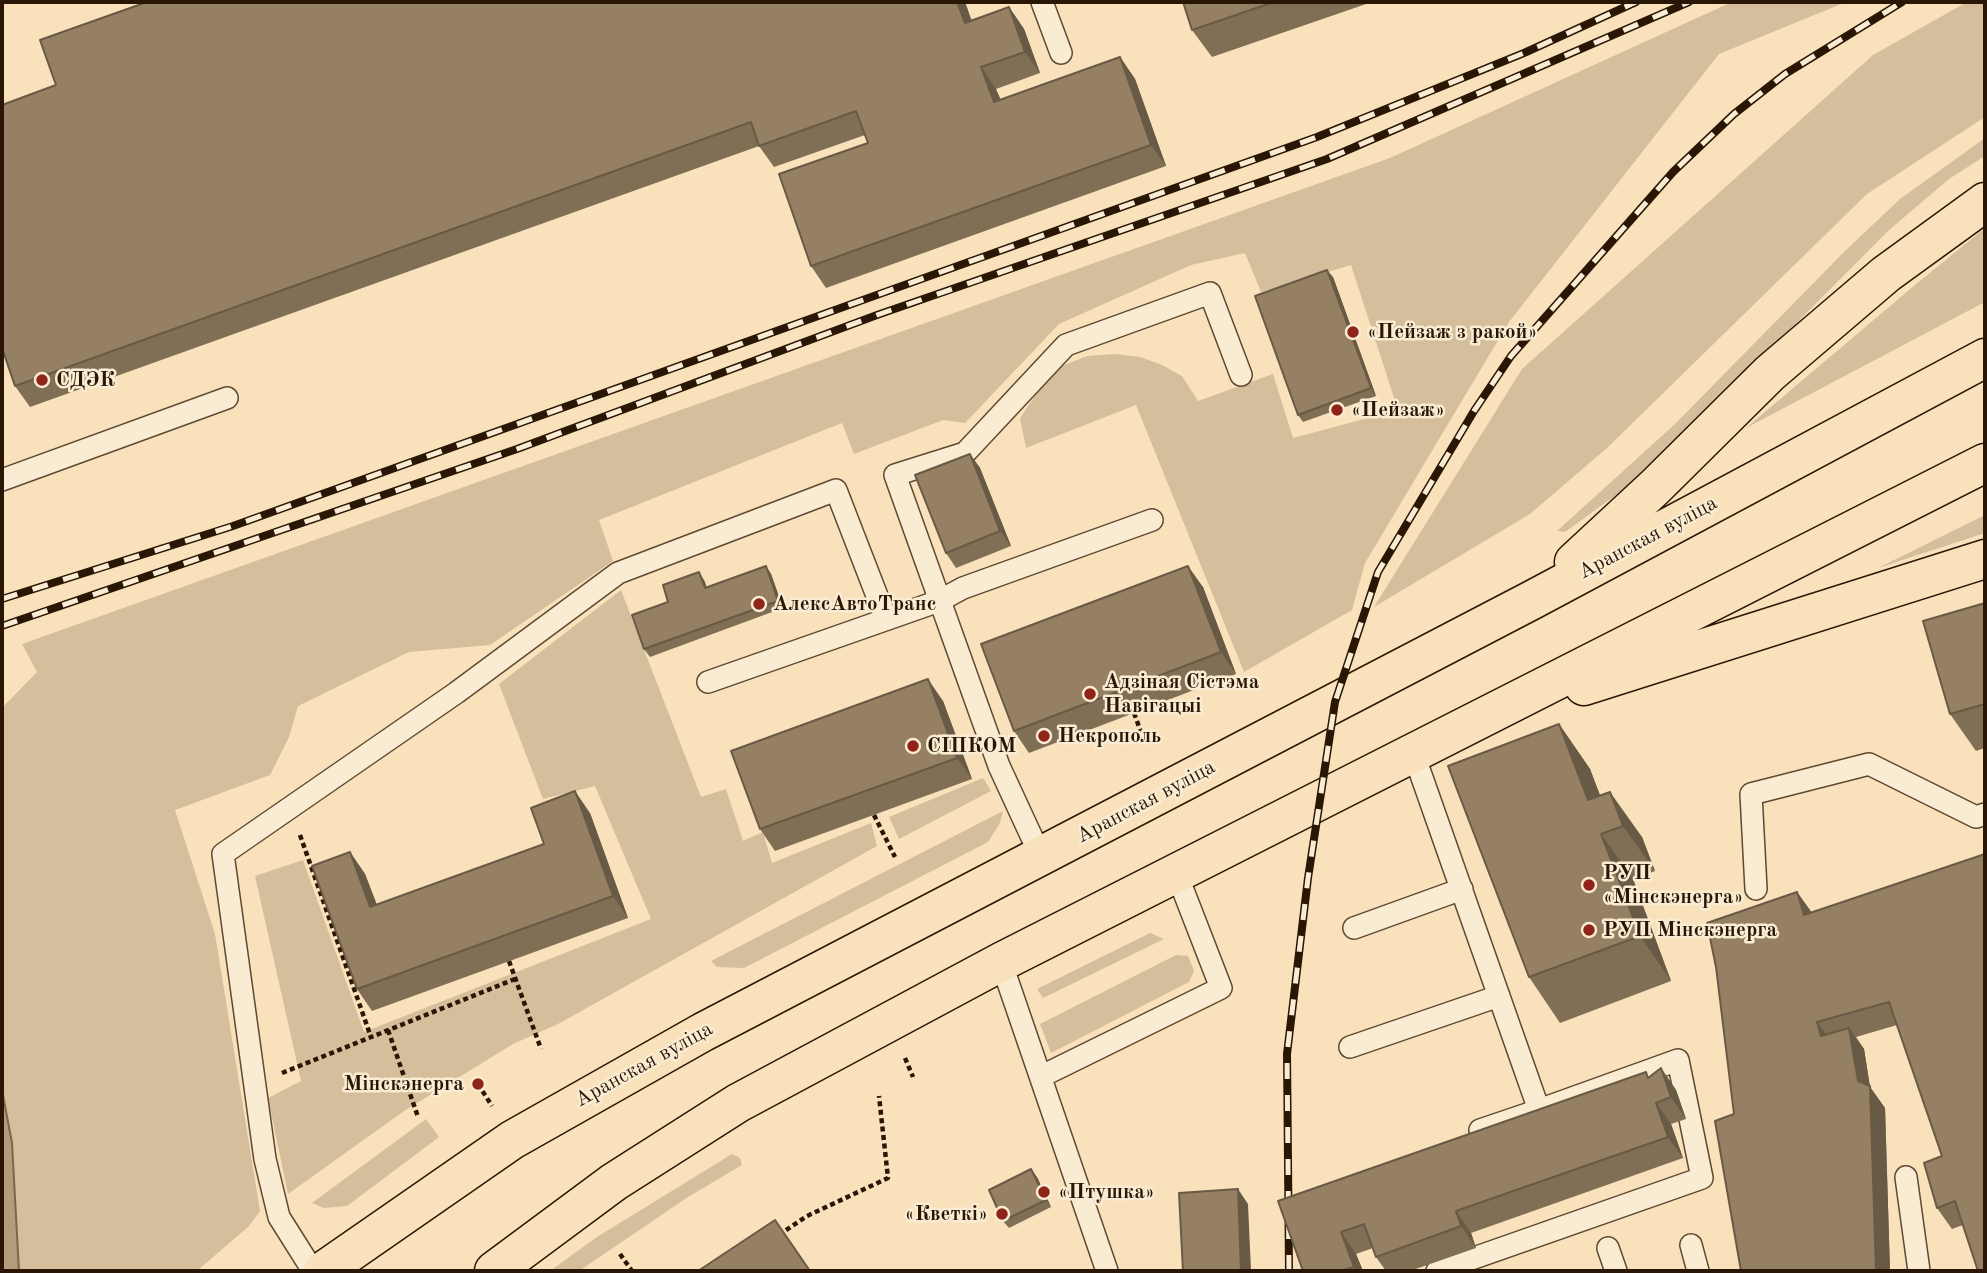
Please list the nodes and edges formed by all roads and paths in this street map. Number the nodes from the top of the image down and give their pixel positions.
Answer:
1 (1042, 2) edge
2 (1061, 53) dead end
3 (1985, 202) edge
4 (1985, 358) edge
5 (1241, 375) dead end
6 (227, 398) dead end
7 (1985, 463) edge
8 (2, 480) edge
9 (1152, 520) dead end
10 (1985, 559) edge
11 (1534, 599) junction
12 (939, 601) junction
13 (886, 619) junction
14 (708, 682) dead end
15 (1134, 713) edge
16 (1472, 722) junction
17 (1145, 743) dead end
18 (1413, 752) junction
19 (291, 808) junction
20 (1985, 814) edge
21 (874, 815) edge
22 (1041, 857) junction
23 (895, 858) dead end
24 (1176, 872) junction
25 (1462, 889) junction
26 (1756, 889) dead end
27 (1354, 928) dead end
28 (509, 961) edge
29 (1000, 962) junction
30 (515, 979) junction
31 (1500, 996) junction
32 (388, 1030) junction
33 (371, 1037) junction
34 (1350, 1047) dead end
35 (541, 1049) dead end
36 (1042, 1076) junction
37 (255, 1084) junction
38 (879, 1096) dead end
39 (1539, 1110) junction
40 (418, 1117) dead end
41 (1461, 1137) edge
42 (1906, 1177) dead end
43 (777, 1236) edge
44 (1691, 1245) dead end
45 (1608, 1248) dead end
46 (620, 1254) dead end
47 (313, 1271) edge
48 (323, 1271) edge
49 (494, 1271) edge
50 (632, 1271) edge
51 (1107, 1271) edge
52 (1437, 1271) edge
53 (1616, 1271) edge
54 (1698, 1271) edge
55 (1919, 1271) edge

1 - 2 lane
3 - 11 main road
4 - 11 main road, Аранская вуліца
5 - 12 lane
6 - 8 lane
7 - 16 main road
9 - 12 lane
10 - 16 main road
11 - 22 main road, Аранская вуліца
12 - 13 lane
12 - 22 lane
13 - 14 lane
13 - 19 lane
15 - 17 path
16 - 18 main road
18 - 24 main road
18 - 25 lane
19 - 33 path
19 - 37 lane
20 - 26 lane
21 - 23 path
22 - 48 main road, Аранская вуліца
24 - 29 main road
24 - 36 lane
25 - 27 lane
25 - 31 lane
28 - 30 path
29 - 36 lane
29 - 49 main road
30 - 32 path
30 - 35 path
31 - 34 lane
31 - 39 lane
32 - 33 path
32 - 40 path
33 - 37 path
36 - 51 lane
37 - 47 lane
38 - 43 path
39 - 41 lane
39 - 52 lane
42 - 55 lane
44 - 54 lane
45 - 53 lane
46 - 50 path

